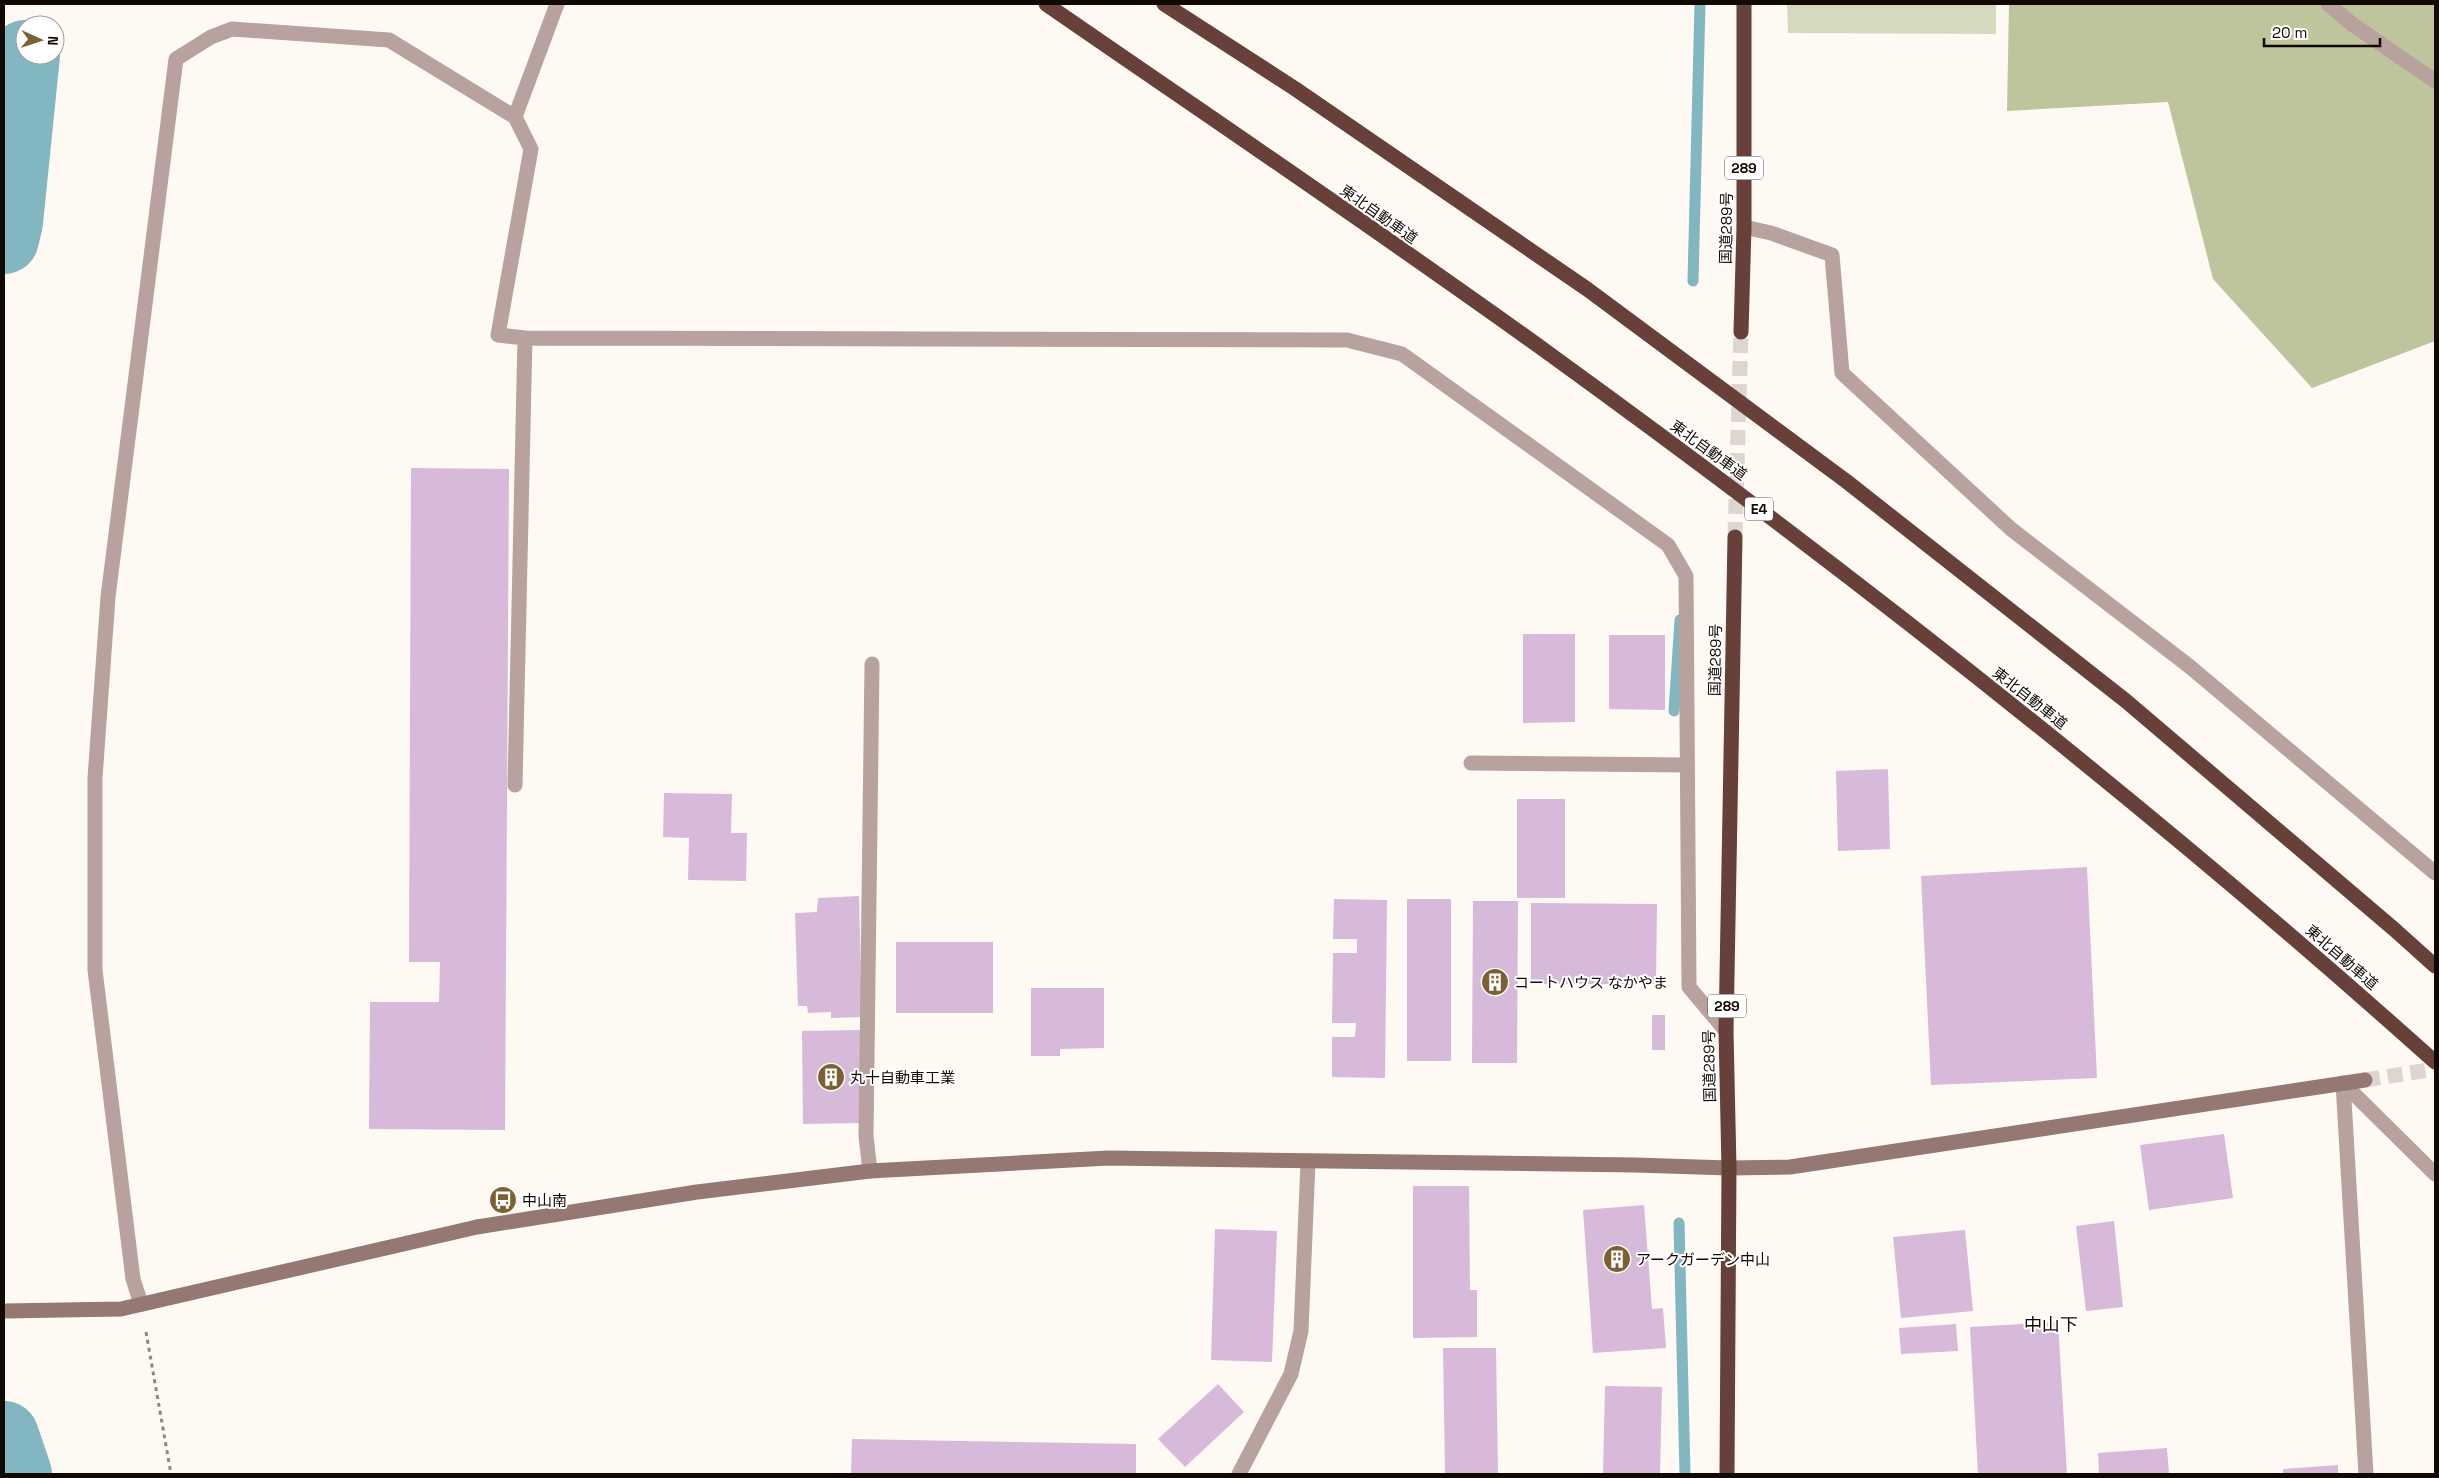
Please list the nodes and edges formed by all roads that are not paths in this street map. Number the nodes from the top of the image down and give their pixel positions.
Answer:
1 (557, 4) edge
2 (1046, 4) edge
3 (1164, 4) edge
4 (1744, 4) edge
5 (2328, 4) edge
6 (2435, 81) edge
7 (515, 117) junction
8 (1744, 227) junction
9 (1741, 332) tunnel mouth
10 (525, 338) junction
11 (1735, 537) tunnel mouth
12 (872, 664) dead end
13 (1471, 762) dead end
14 (1687, 765) junction
15 (515, 785) dead end
16 (2435, 873) edge
17 (2435, 966) edge
18 (1726, 1031) junction
19 (2435, 1062) edge
20 (2365, 1080) tunnel mouth
21 (2343, 1083) junction
22 (1308, 1162) junction
23 (1729, 1168) junction
24 (870, 1171) junction
25 (2435, 1174) edge
26 (141, 1304) junction
27 (4, 1311) edge
28 (1239, 1474) edge
29 (1728, 1474) edge
30 (2366, 1474) edge

1 - 7 street
2 - 19 highway, 東北自動車道 / E4
3 - 17 highway
4 - 8 highway, 国道289号 / 289
5 - 6 street
7 - 10 street
7 - 26 street
8 - 9 highway, 国道289号 / 289
8 - 16 street
10 - 14 street
10 - 15 street
11 - 18 highway, 国道289号 / 289
12 - 24 street
13 - 14 street
14 - 18 street
18 - 23 highway, 国道289号 / 289
20 - 21 street
21 - 23 street
21 - 25 street
21 - 30 street
22 - 23 street
22 - 24 street
22 - 28 street
23 - 29 highway, 国道289号 / 289
24 - 26 street
26 - 27 street

